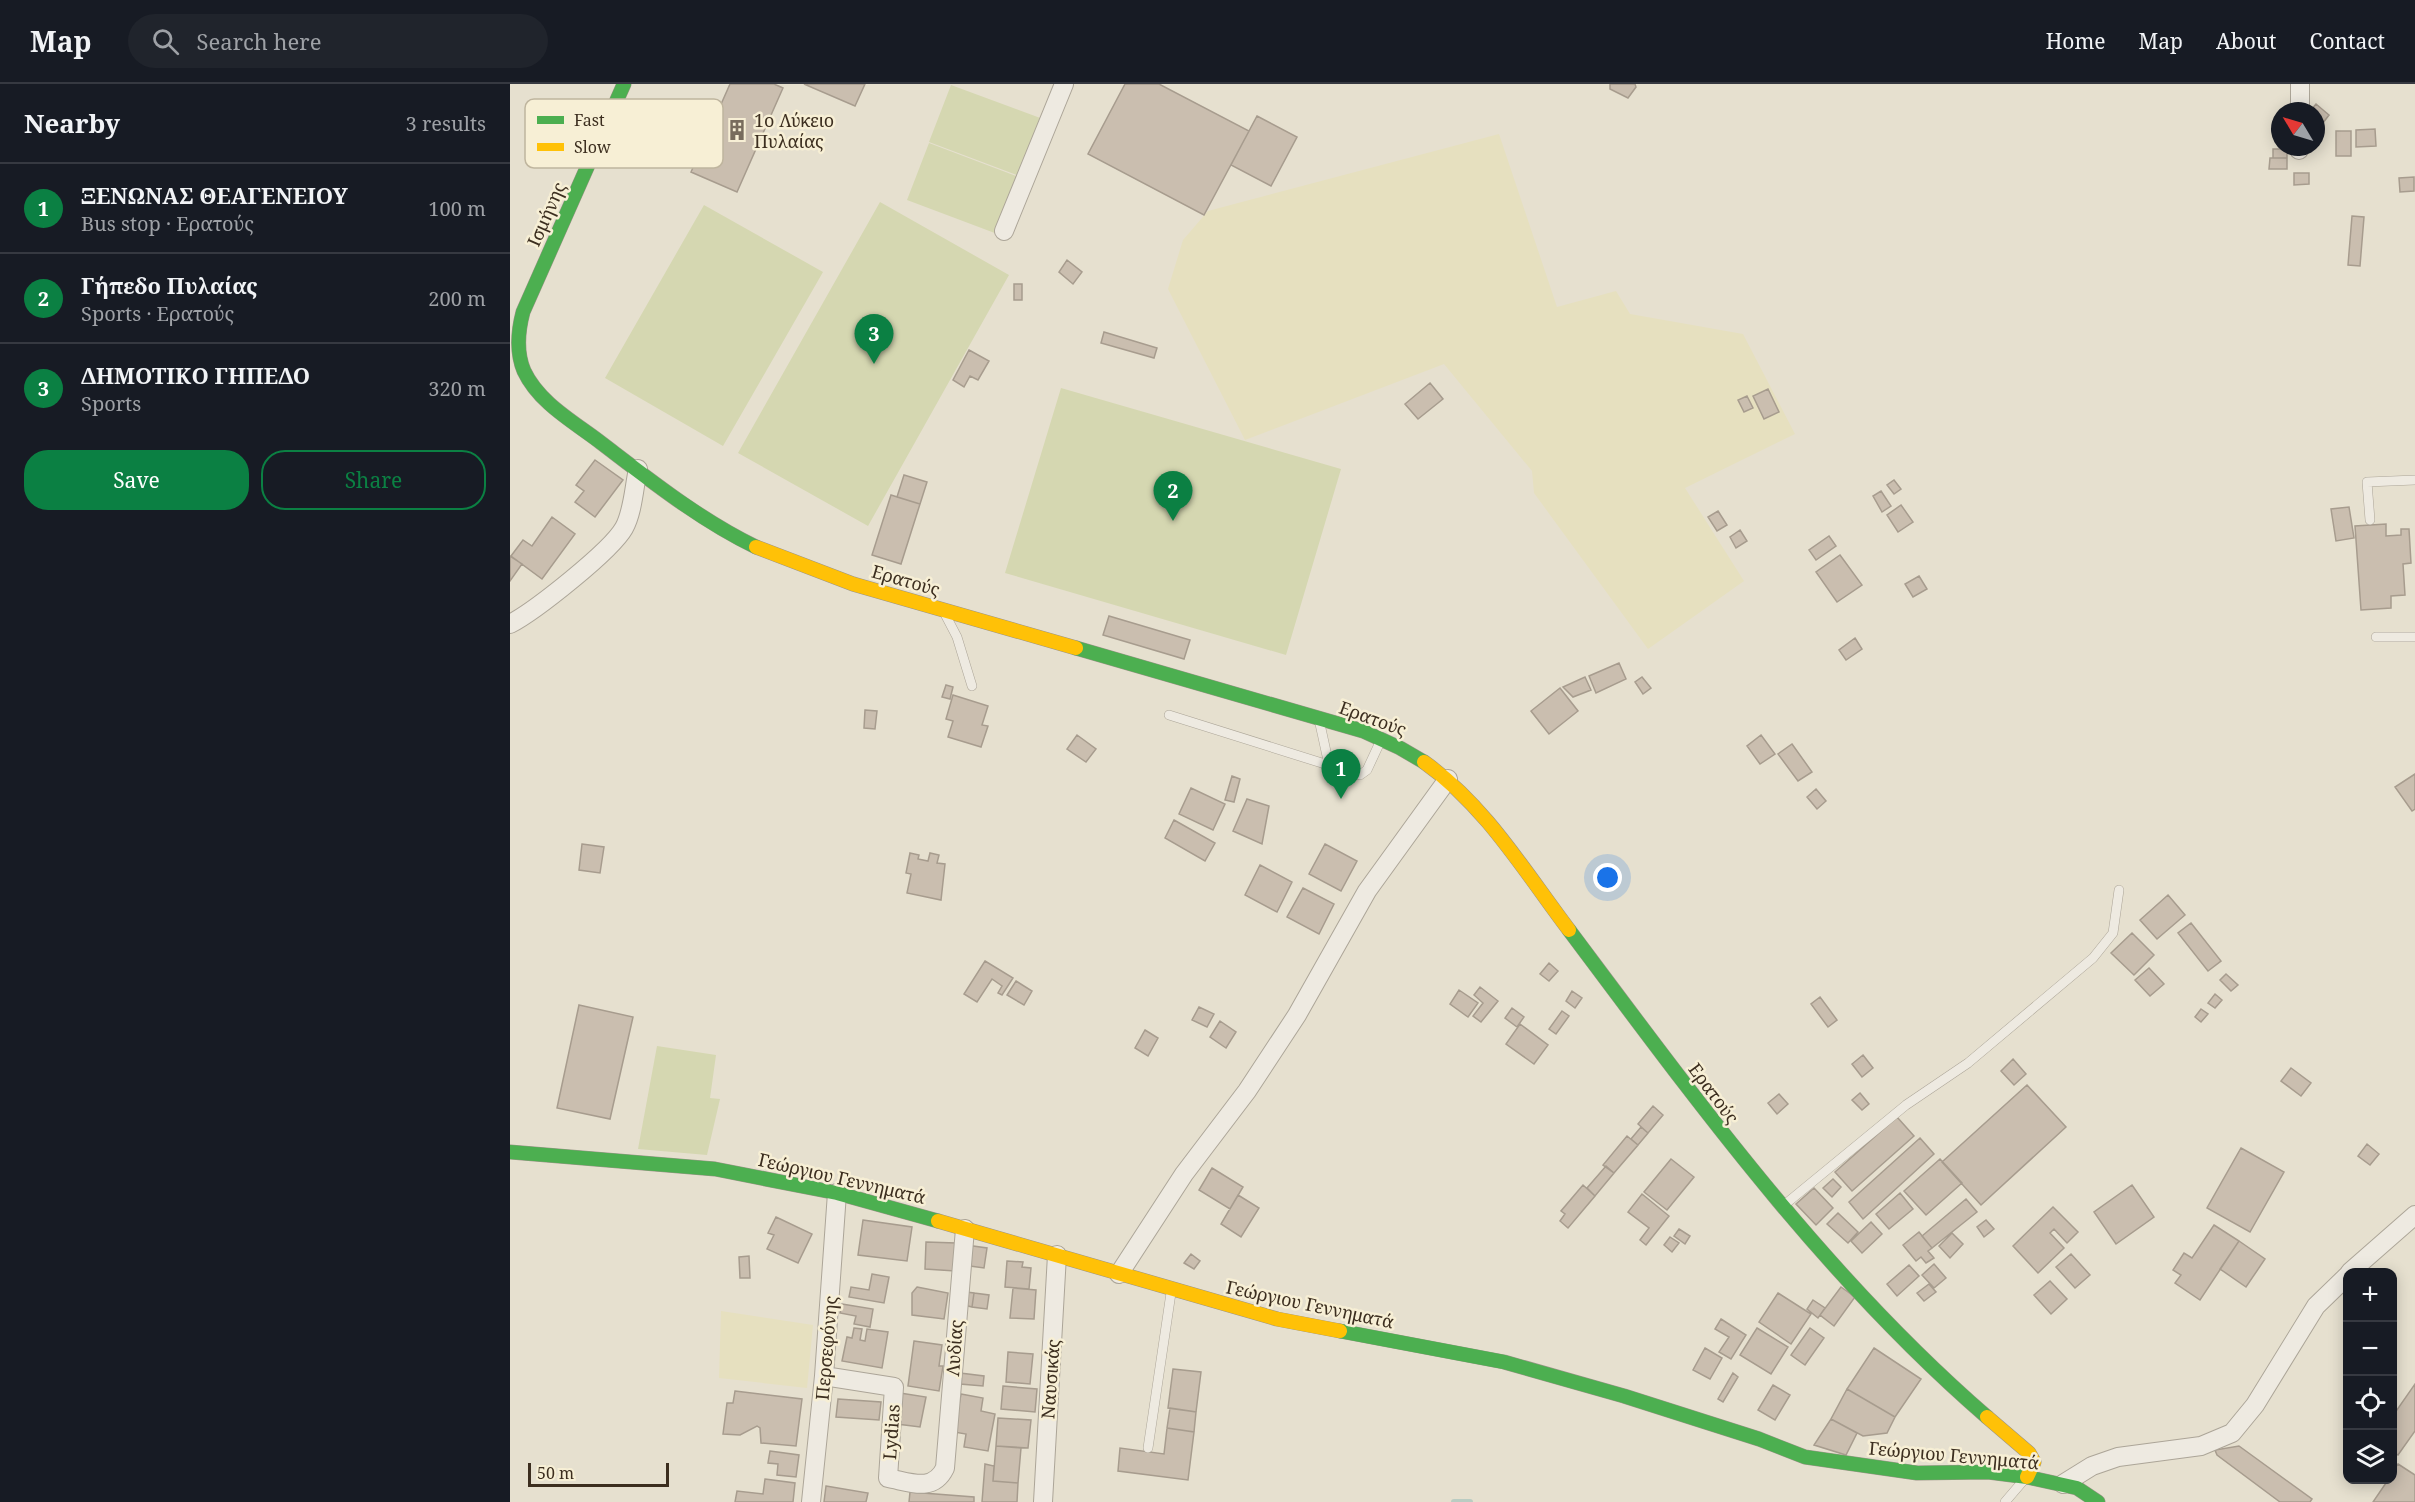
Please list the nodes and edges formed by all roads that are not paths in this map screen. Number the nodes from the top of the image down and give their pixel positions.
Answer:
1 (624, 84) edge
2 (1064, 84) edge
3 (2300, 84) edge
4 (617, 99) edge
5 (2300, 102) edge
6 (587, 168) edge
7 (1004, 231) dead end
8 (516, 362) edge
9 (638, 469) junction
10 (2415, 480) edge
11 (2370, 520) dead end
12 (941, 609) junction
13 (510, 624) edge
14 (2376, 637) dead end
15 (2415, 637) edge
16 (972, 686) dead end
17 (1168, 715) dead end
18 (1319, 718) junction
19 (1382, 738) junction
20 (1329, 765) junction
21 (1448, 779) junction
22 (2119, 890) dead end
23 (510, 1152) edge
24 (837, 1193) junction
25 (1781, 1207) junction
26 (2415, 1215) edge
27 (965, 1229) junction
28 (1057, 1256) junction
29 (2356, 1268) edge
30 (1119, 1274) junction
31 (2343, 1280) edge
32 (1171, 1290) junction
33 (824, 1376) junction
34 (1148, 1448) dead end
35 (2027, 1477) junction
36 (888, 1478) joint
37 (2063, 1484) junction
38 (811, 1502) edge
39 (1043, 1502) edge
40 (2006, 1502) edge
41 (2098, 1502) edge

1 - 4 street, Ισμήνης
2 - 7 street
3 - 5 street
6 - 8 street, Ισμήνης
8 - 9 street, Ερατούς
9 - 12 street, Ερατούς
9 - 13 street
10 - 11 lane
12 - 16 lane
12 - 18 street, Ερατούς
14 - 15 lane
17 - 20 lane
18 - 19 street, Ερατούς
18 - 20 lane
19 - 20 lane
19 - 21 street, Ερατούς
21 - 25 street, Ερατούς
21 - 30 street
22 - 25 lane
23 - 24 street, Γεώργιου Γεννηματά
24 - 27 street, Γεώργιου Γεννηματά
24 - 33 street, Περσεφόνης
25 - 35 street, Ερατούς
26 - 29 street
27 - 28 street, Γεώργιου Γεννηματά
27 - 36 street, Λυδίας
28 - 30 street, Γεώργιου Γεννηματά
28 - 39 street, Ναυσικάς
30 - 32 street, Γεώργιου Γεννηματά
31 - 37 street
32 - 34 lane
32 - 35 street, Γεώργιου Γεννηματά
33 - 36 street, Lydias
33 - 38 street, Περσεφόνης
35 - 37 street, Γεώργιου Γεννηματά
35 - 40 lane
37 - 41 street, Γεώργιου Γεννηματά

